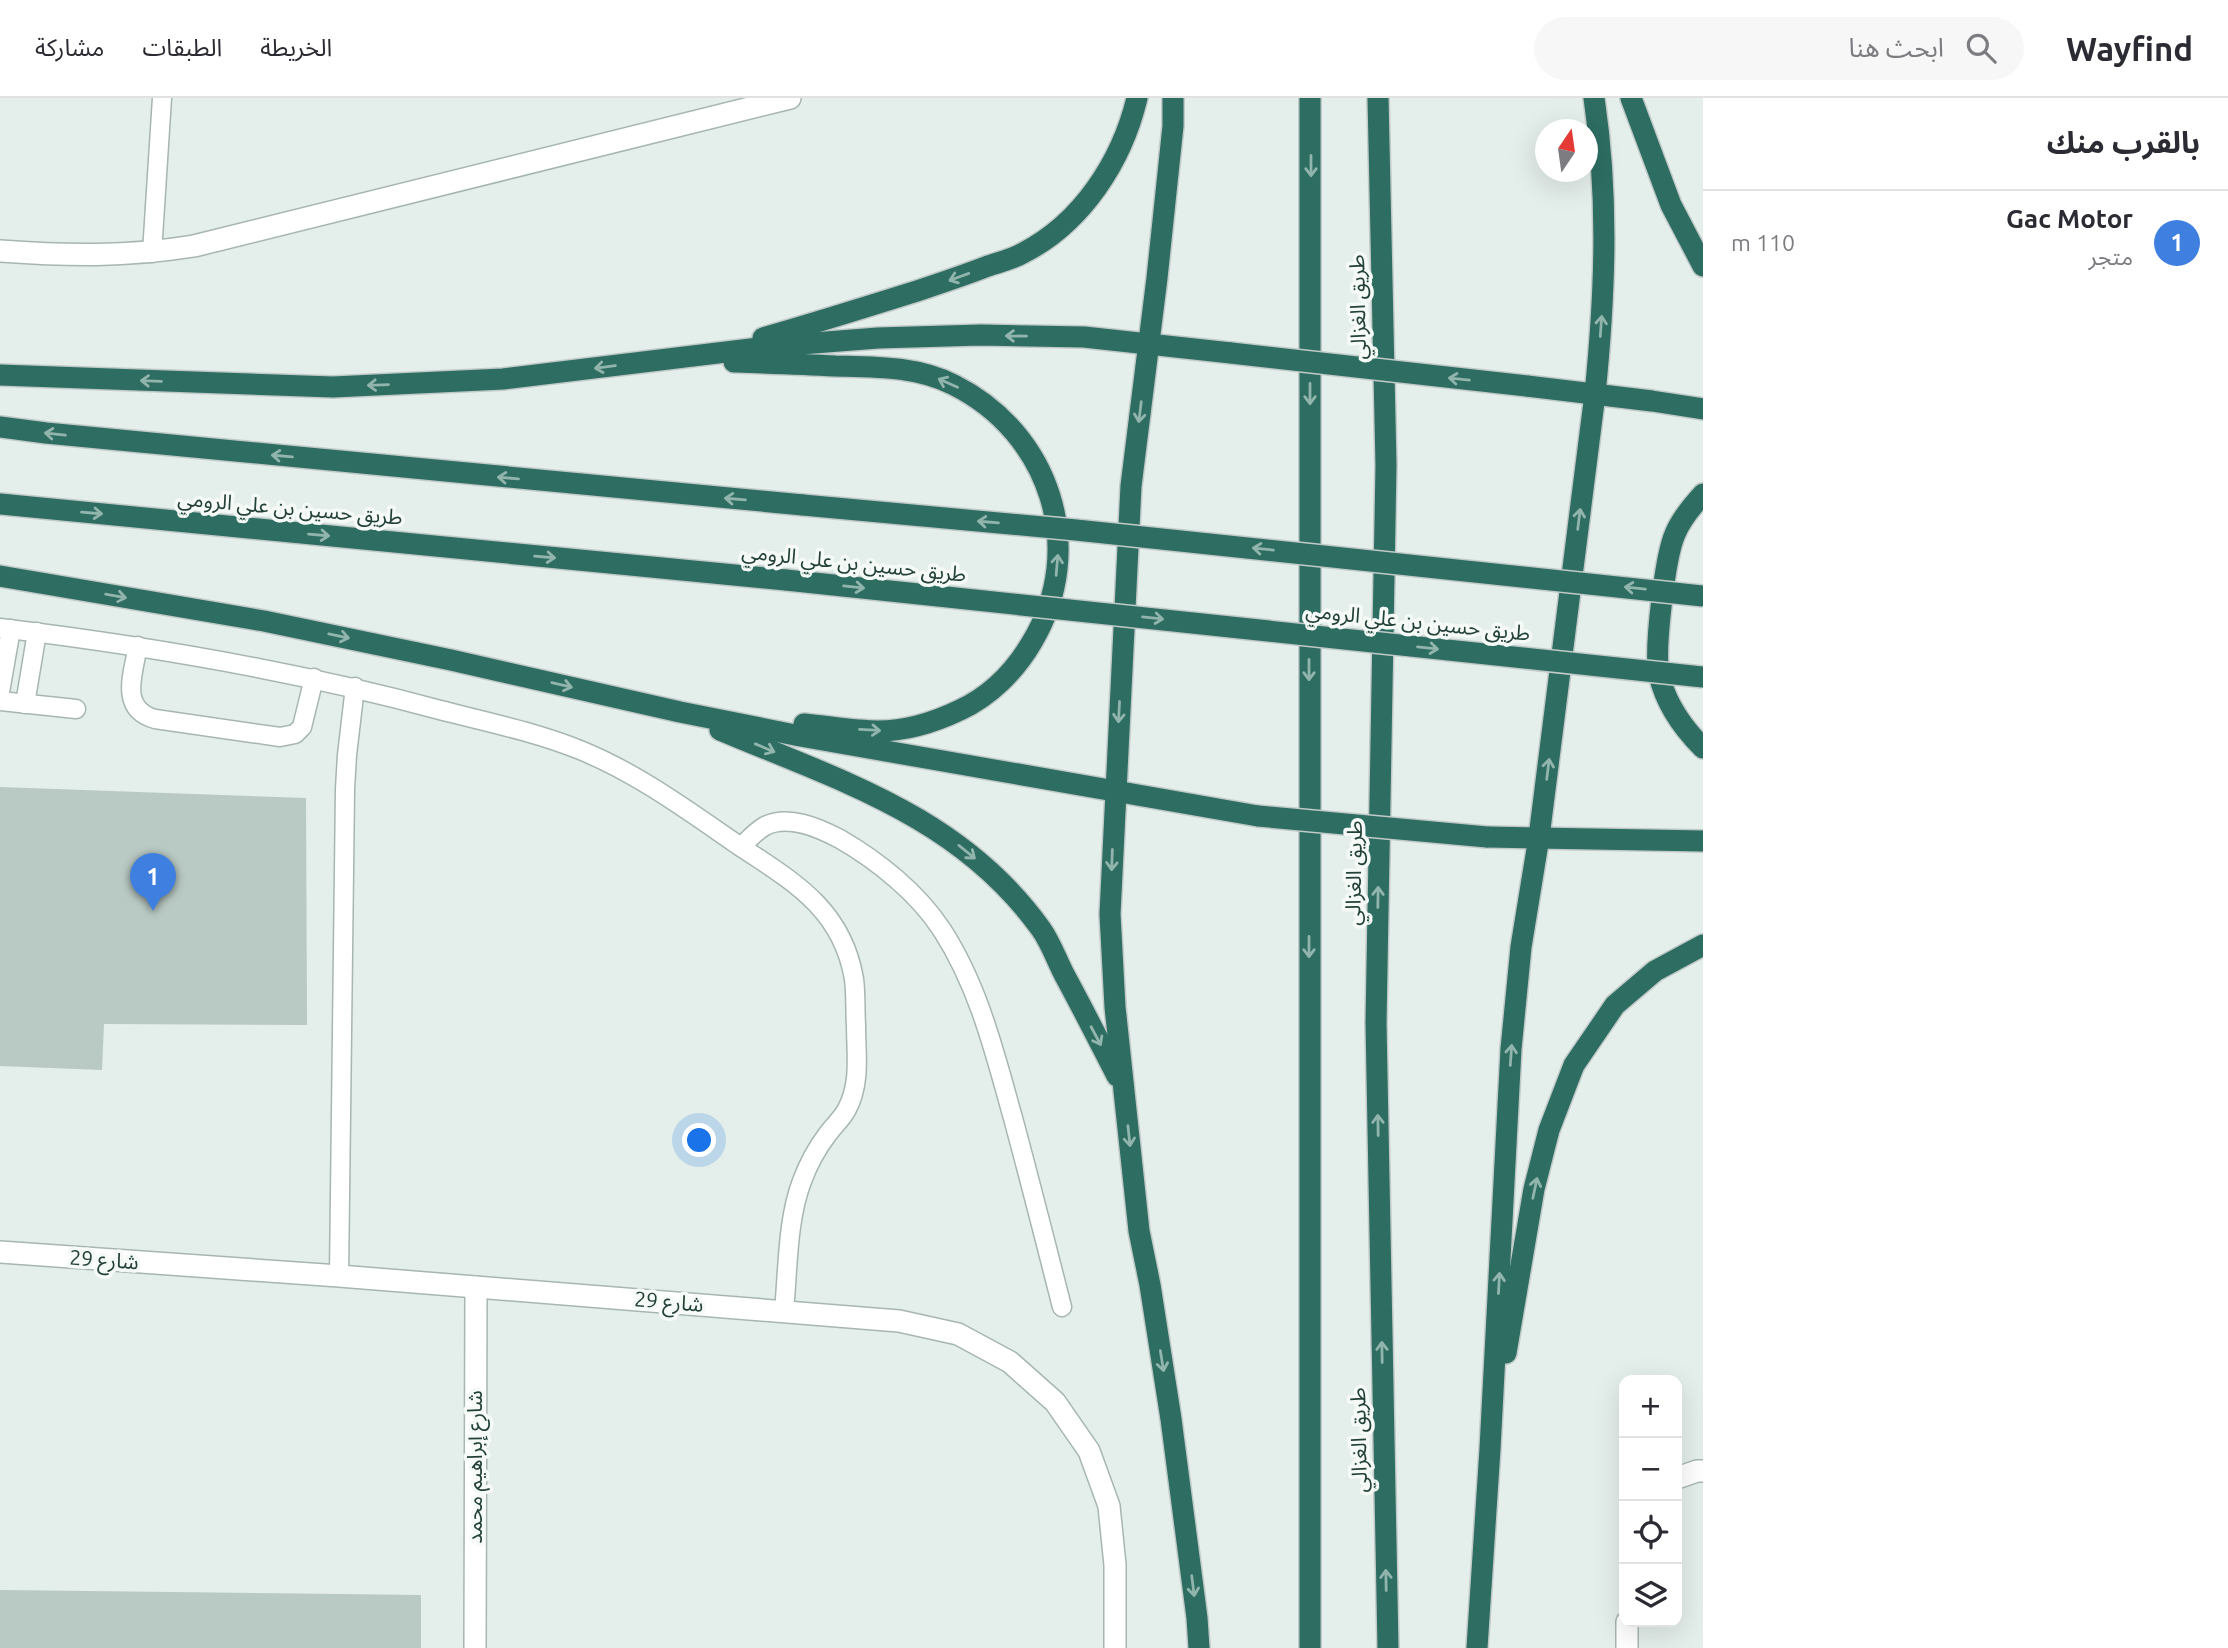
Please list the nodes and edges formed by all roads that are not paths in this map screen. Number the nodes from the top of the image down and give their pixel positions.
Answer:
1 (162, 98) edge
2 (790, 98) edge
3 (1137, 98) edge
4 (1173, 98) edge
5 (1310, 98) edge
6 (1378, 98) edge
7 (1594, 98) edge
8 (1631, 98) edge
9 (0, 251) edge
10 (152, 253) junction
11 (1703, 266) edge
12 (1149, 344) junction
13 (673, 359) junction
14 (0, 375) edge
15 (1595, 394) junction
16 (1703, 409) edge
17 (0, 426) edge
18 (1703, 494) edge
19 (0, 504) edge
20 (0, 576) edge
21 (1703, 596) edge
22 (5, 629) edge
23 (37, 632) junction
24 (138, 646) junction
25 (1703, 677) edge
26 (314, 678) junction
27 (355, 687) junction
28 (0, 692) edge
29 (0, 701) edge
30 (25, 704) junction
31 (76, 709) dead end
32 (680, 712) junction
33 (1703, 748) edge
34 (1115, 792) junction
35 (1539, 837) junction
36 (1703, 841) edge
37 (741, 847) junction
38 (1703, 945) edge
39 (1123, 1087) junction
40 (0, 1252) edge
41 (339, 1276) junction
42 (476, 1287) junction
43 (1062, 1307) dead end
44 (784, 1311) junction
45 (1490, 1449) junction
46 (1703, 1471) edge
47 (1682, 1477) edge
48 (1627, 1627) edge
49 (475, 1648) edge
50 (1115, 1648) edge
51 (1199, 1648) edge
52 (1310, 1648) edge
53 (1388, 1648) edge
54 (1477, 1648) edge
55 (1627, 1648) edge

1 - 10 lane
2 - 10 street
3 -> 13 highway
4 - 12 highway
5 -> 52 highway, طريق الغزالي
53 -> 6 highway, طريق الغزالي
15 -> 7 highway
8 - 11 highway
9 - 10 street
12 -> 13 highway
15 -> 12 highway, bridge
12 -> 34 highway
13 -> 14 highway
32 -> 13 highway
15 - 16 highway
35 -> 15 highway
21 -> 17 highway, bridge
18 - 33 highway
19 -> 25 highway, طريق حسين بن علي الرومي, bridge
20 -> 32 highway
22 - 23 lane
22 - 28 lane
23 - 24 lane
23 - 30 lane
24 - 26 lane
24 - 26 lane
26 - 27 lane
27 - 37 lane
27 - 41 lane
29 - 30 lane
30 - 31 lane
32 - 34 highway
32 -> 39 highway
34 - 35 highway, bridge
34 -> 39 highway
35 - 36 highway
45 -> 35 highway
37 - 43 lane
37 - 44 lane
45 -> 38 highway
39 -> 51 highway
40 - 41 street, شارع 29
41 - 42 street, شارع 29
42 - 44 street, شارع 29
42 - 49 street, شارع إبراهيم محمد
44 - 50 street, شارع 29
45 - 54 highway
46 - 47 street
48 - 55 street

